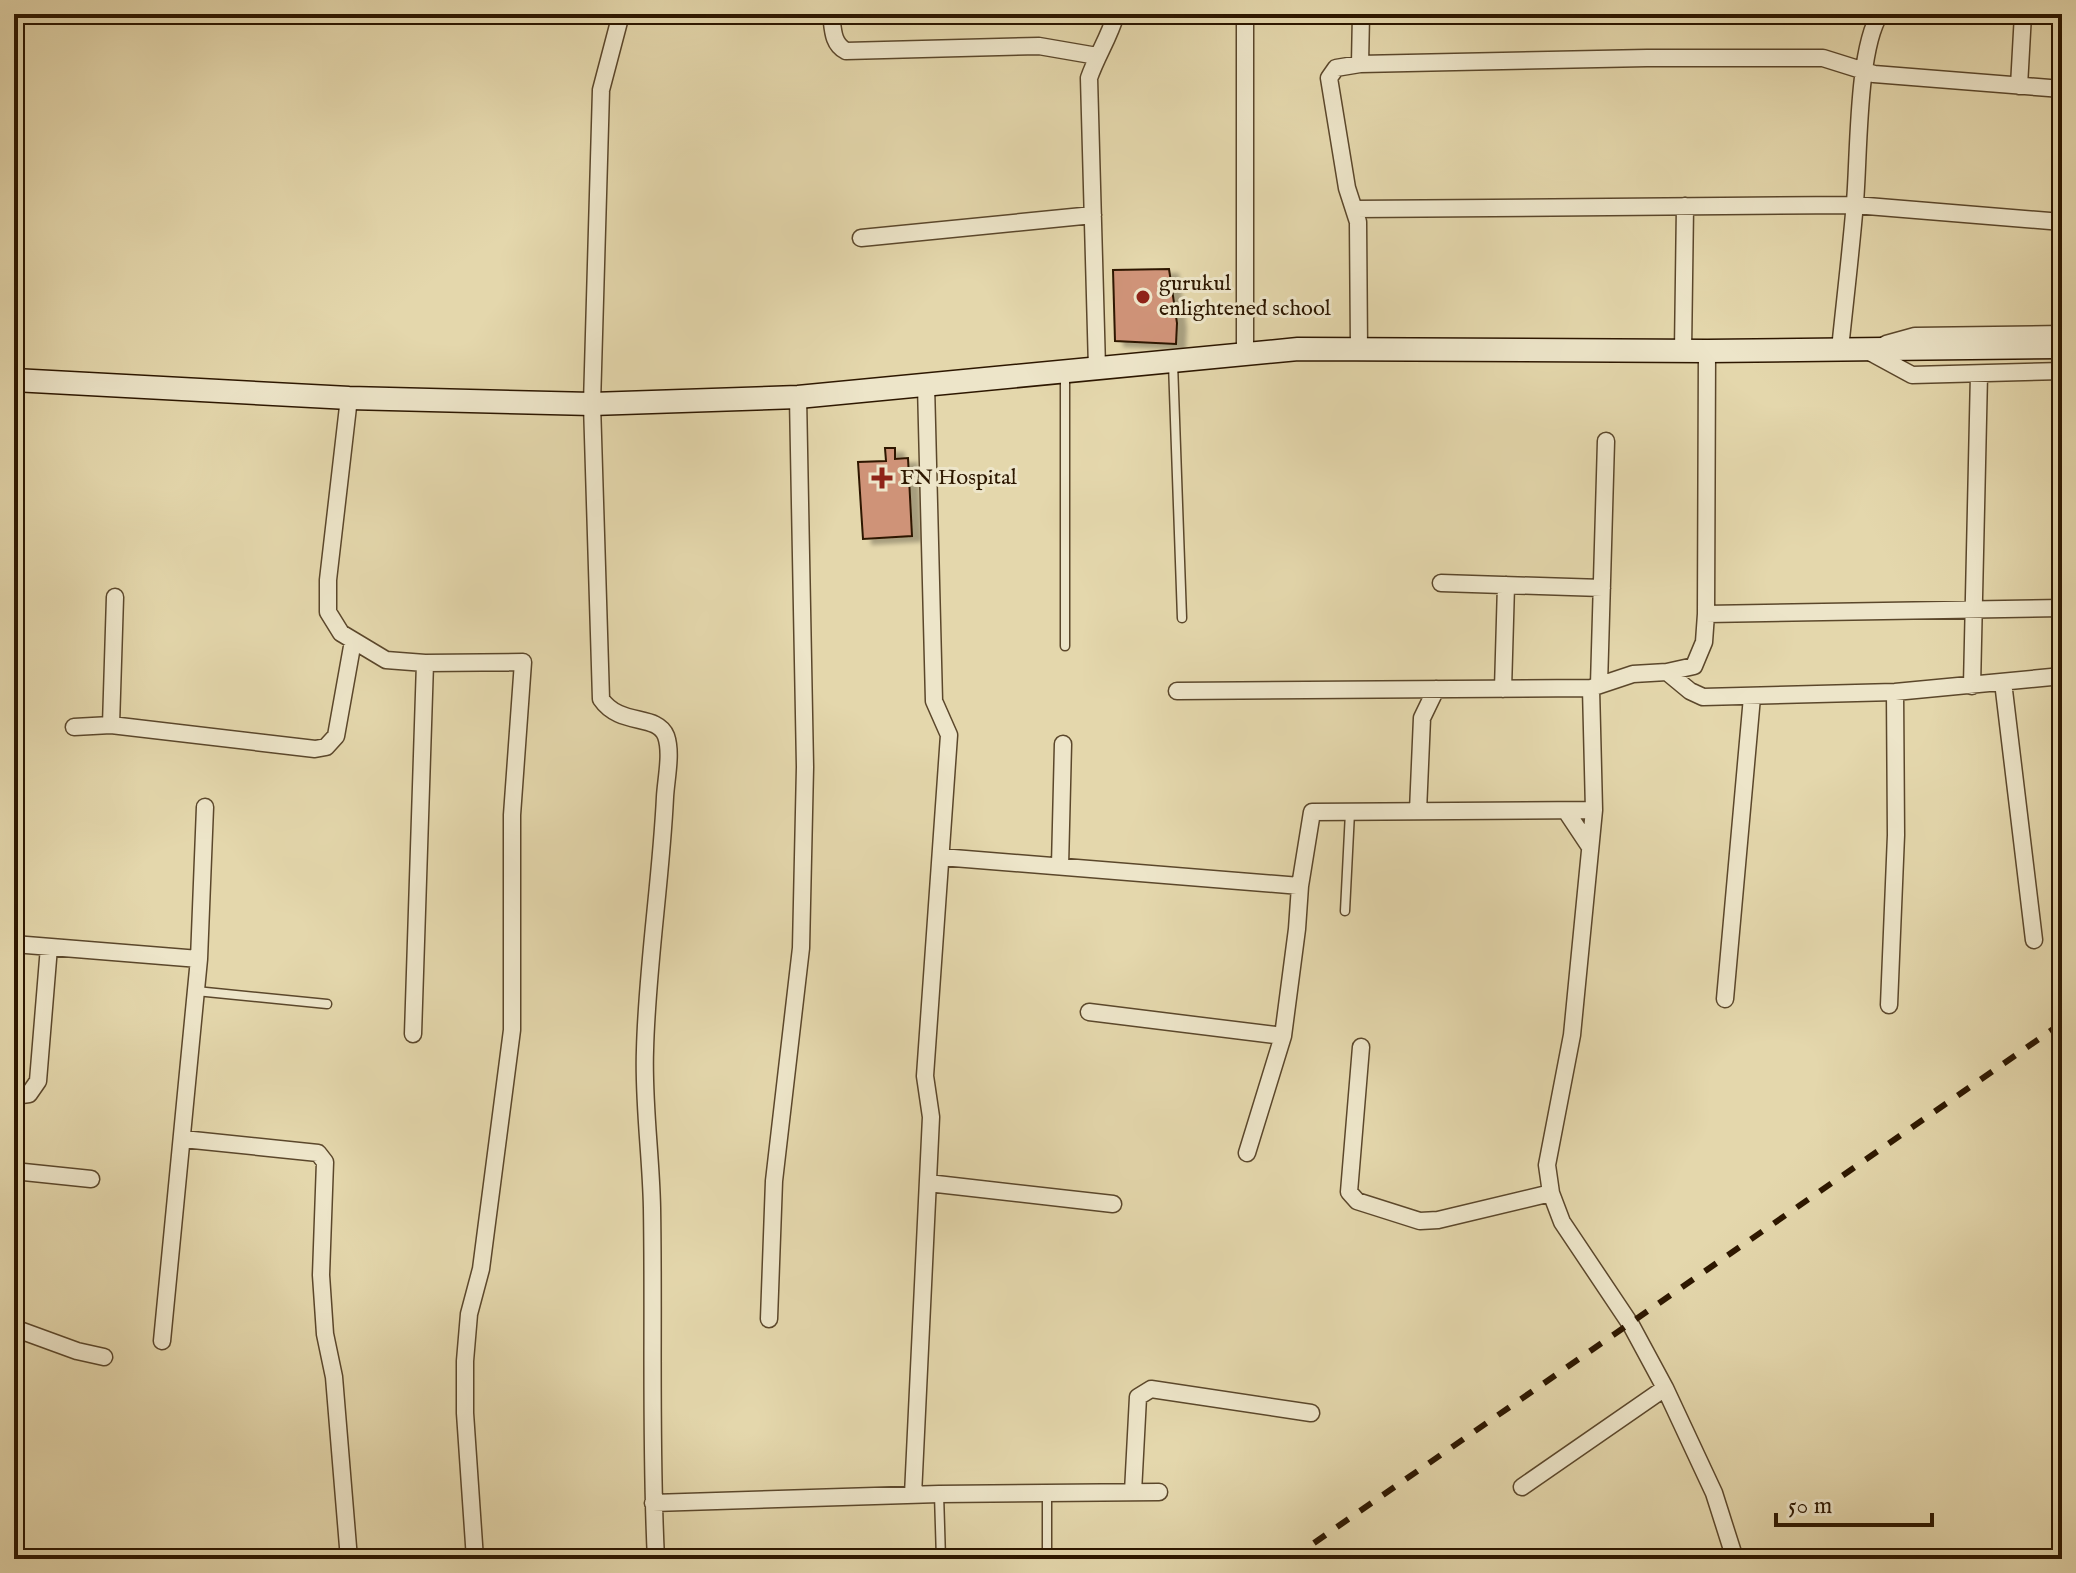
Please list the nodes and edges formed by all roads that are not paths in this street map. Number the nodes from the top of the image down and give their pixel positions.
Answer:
1 (621, 14) edge
2 (831, 14) edge
3 (1116, 14) edge
4 (1245, 14) edge
5 (1361, 14) edge
6 (1880, 14) edge
7 (2023, 14) edge
8 (1097, 56) junction
9 (1360, 64) junction
10 (1864, 72) junction
11 (2019, 86) junction
12 (2062, 89) edge
13 (1855, 205) junction
14 (1685, 206) junction
15 (1355, 209) junction
16 (1093, 215) junction
17 (2062, 222) edge
18 (861, 238) dead end
19 (2062, 334) edge
20 (2062, 347) edge
21 (1359, 349) junction
22 (1840, 349) junction
23 (1865, 350) junction
24 (1683, 351) junction
25 (1707, 351) junction
26 (1245, 353) junction
27 (1173, 360) junction
28 (1097, 368) junction
29 (1065, 371) junction
30 (2062, 371) edge
31 (1979, 374) junction
32 (14, 380) edge
33 (926, 385) junction
34 (798, 397) junction
35 (349, 398) junction
36 (592, 404) junction
37 (1606, 441) dead end
38 (1441, 583) dead end
39 (1506, 585) junction
40 (1602, 588) junction
41 (115, 597) dead end
42 (2062, 608) edge
43 (1973, 611) junction
44 (1706, 614) junction
45 (1182, 618) dead end
46 (353, 641) junction
47 (1065, 646) dead end
48 (425, 663) junction
49 (1667, 672) junction
50 (2062, 676) edge
51 (2003, 682) junction
52 (1972, 686) junction
53 (1595, 687) junction
54 (1436, 689) junction
55 (1503, 689) junction
56 (1177, 691) dead end
57 (1895, 692) junction
58 (1752, 697) junction
59 (111, 725) junction
60 (74, 727) dead end
61 (1063, 744) dead end
62 (205, 807) dead end
63 (1594, 810) junction
64 (1418, 811) junction
65 (1566, 811) junction
66 (1350, 812) junction
67 (1590, 847) junction
68 (941, 857) junction
69 (1060, 866) junction
70 (1300, 886) junction
71 (1345, 911) dead end
72 (2034, 940) dead end
73 (14, 944) edge
74 (49, 947) junction
75 (199, 959) junction
76 (196, 991) junction
77 (1725, 999) dead end
78 (327, 1004) dead end
79 (1889, 1005) dead end
80 (1089, 1012) dead end
81 (413, 1034) dead end
82 (1283, 1036) junction
83 (1361, 1047) dead end
84 (14, 1096) edge
85 (183, 1139) junction
86 (1247, 1153) dead end
87 (14, 1171) edge
88 (91, 1179) dead end
89 (928, 1183) junction
90 (1551, 1193) junction
91 (1113, 1204) dead end
92 (769, 1319) dead end
93 (14, 1328) edge
94 (162, 1341) dead end
95 (104, 1357) dead end
96 (1665, 1388) junction
97 (1311, 1413) dead end
98 (1522, 1487) dead end
99 (1133, 1492) junction
100 (1159, 1492) dead end
101 (1047, 1493) junction
102 (939, 1494) junction
103 (913, 1495) junction
104 (653, 1503) junction
105 (349, 1559) edge
106 (475, 1559) edge
107 (656, 1559) edge
108 (941, 1559) edge
109 (1047, 1559) edge
110 (1735, 1559) edge

1 - 36 street
2 - 8 street
3 - 8 street
4 - 26 street
5 - 9 street
6 - 10 street
7 - 11 street
8 - 16 street
9 - 10 street
9 - 15 street
10 - 11 street
10 - 13 street
11 - 12 street
13 - 14 street
13 - 17 street
13 - 22 street
14 - 15 street
14 - 24 street
15 - 21 street
16 - 18 street
16 - 28 street
19 - 23 street
20 - 23 street
21 - 24 street
21 - 26 street
22 - 23 street
22 - 25 street
23 - 31 street
24 - 25 street
25 - 44 street
26 - 27 street
27 - 28 street
27 - 45 lane
28 - 29 street
29 - 33 street
29 - 47 lane
30 - 31 street
31 - 43 street
32 - 35 street
33 - 34 street
33 - 68 street
34 - 36 street
34 - 92 street
35 - 36 street
35 - 46 street
36 - 104 street
37 - 40 street
38 - 39 street
39 - 40 street
39 - 55 street
40 - 53 street
41 - 59 street
42 - 43 street
43 - 44 street
43 - 52 street
44 - 49 street
46 - 48 street
46 - 59 street
48 - 81 street
48 - 106 street
49 - 53 street
49 - 58 street
50 - 51 street
51 - 52 street
51 - 72 street
52 - 57 street
53 - 55 street
53 - 63 street
54 - 55 street
54 - 56 street
54 - 64 street
57 - 58 street
57 - 79 street
58 - 77 street
59 - 60 street
61 - 69 street
62 - 75 street
63 - 65 street
63 - 67 street
64 - 65 street
64 - 66 street
65 - 67 street
66 - 70 street
66 - 71 lane
67 - 90 street
68 - 69 street
68 - 89 street
69 - 70 street
70 - 82 street
73 - 74 street
74 - 75 street
74 - 84 street
75 - 76 street
76 - 78 lane
76 - 85 street
80 - 82 street
82 - 86 street
83 - 90 street
85 - 94 street
85 - 105 street
87 - 88 street
89 - 91 street
89 - 103 street
90 - 96 street
93 - 95 street
96 - 98 street
96 - 110 street
97 - 99 street
99 - 100 street
99 - 101 street
101 - 102 street
101 - 109 lane
102 - 103 street
102 - 108 lane
103 - 104 street
104 - 107 street

